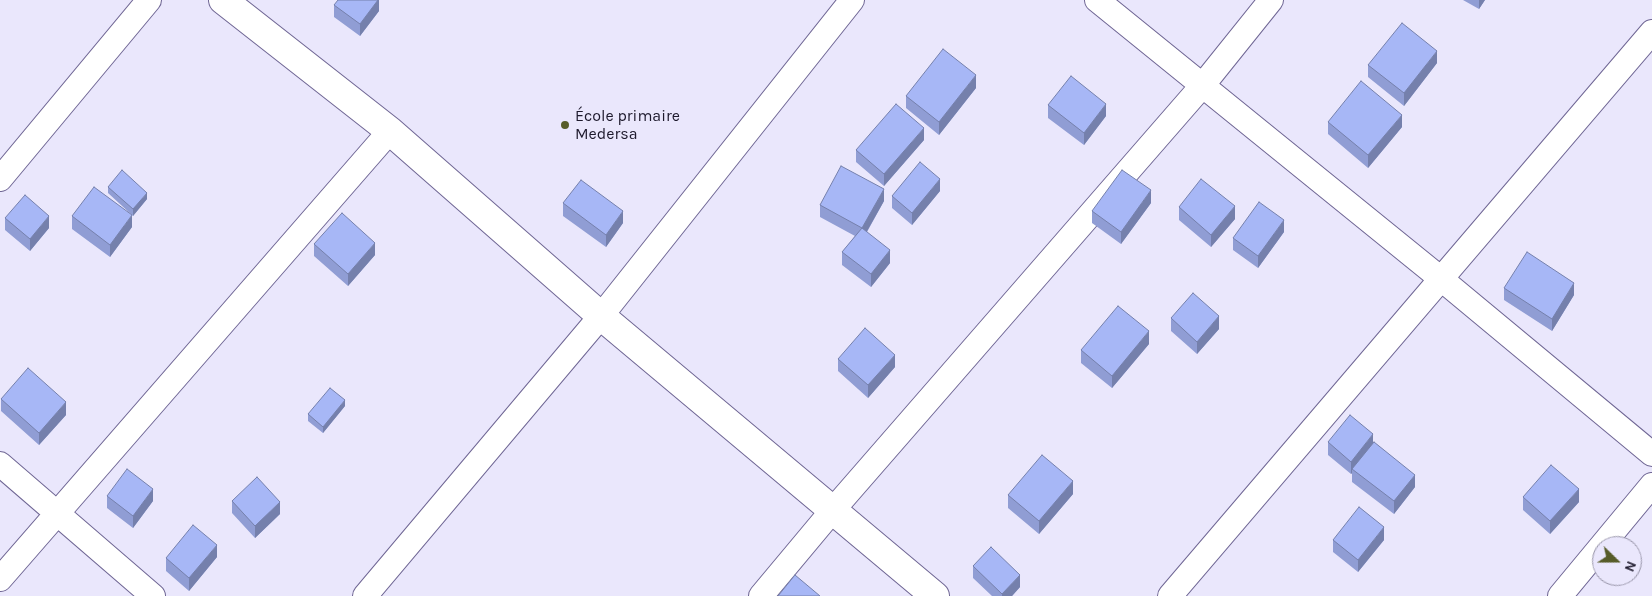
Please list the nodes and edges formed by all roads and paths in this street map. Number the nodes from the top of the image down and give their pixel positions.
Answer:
1 (149, 0) edge
2 (223, 0) edge
3 (852, 0) edge
4 (1097, 0) edge
5 (1271, 0) edge
6 (1652, 32) edge
7 (1202, 86) junction
8 (390, 131) junction
9 (4, 165) edge
10 (1440, 278) junction
11 (601, 316) junction
12 (1652, 454) edge
13 (0, 464) edge
14 (1652, 485) edge
15 (832, 511) junction
16 (58, 514) junction
17 (0, 580) edge
18 (154, 596) edge
19 (365, 596) edge
20 (761, 596) edge
21 (935, 596) edge
22 (1170, 596) edge
23 (1560, 596) edge

1 - 9 street
2 - 8 main road
3 - 11 street
4 - 7 street
5 - 7 street
6 - 10 street
7 - 10 street
7 - 15 street
8 - 11 main road
8 - 16 street
10 - 12 street
10 - 22 street
11 - 15 main road
11 - 19 street
13 - 16 street
14 - 23 street
15 - 20 street
15 - 21 main road
16 - 17 street
16 - 18 street

